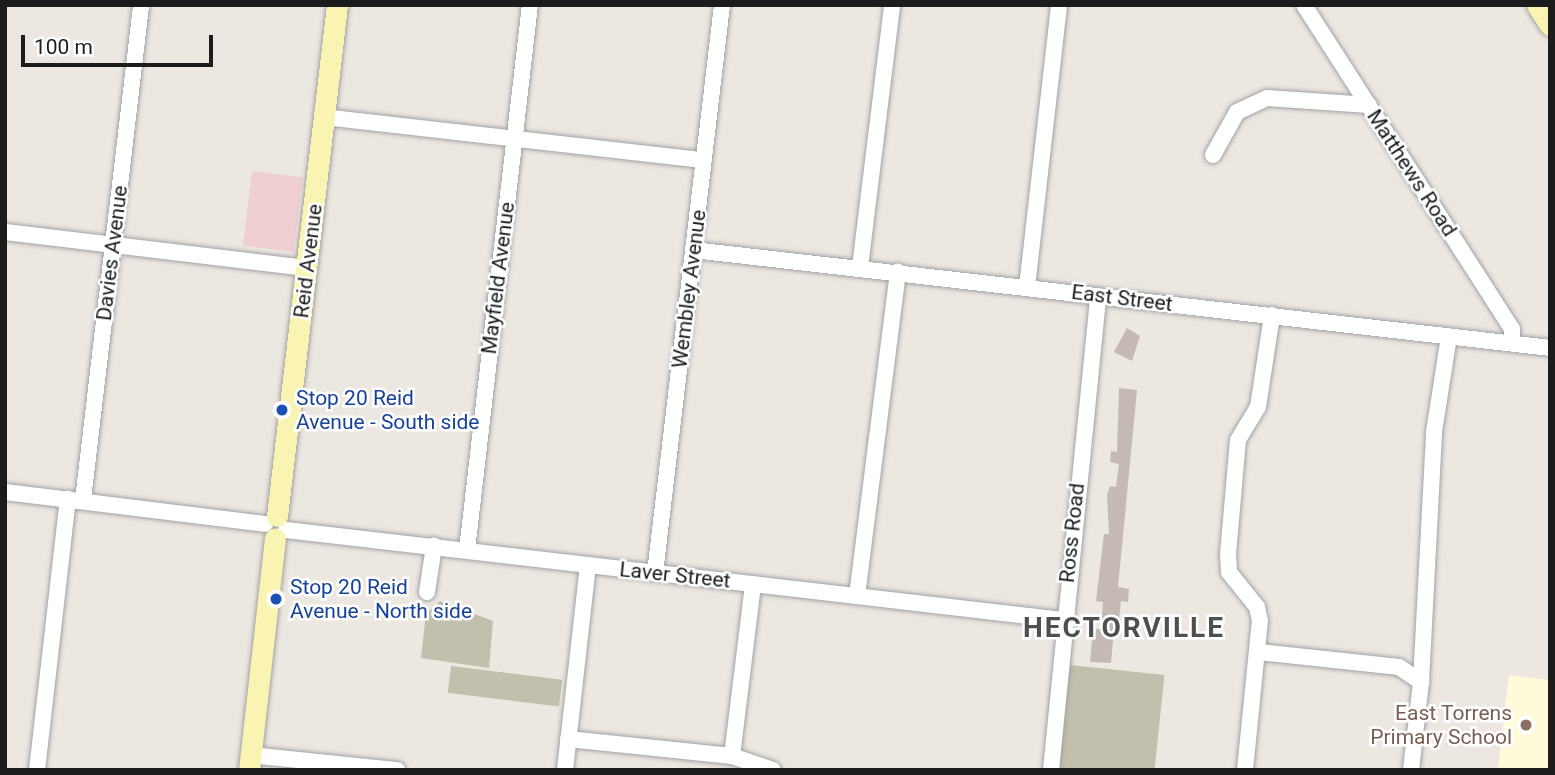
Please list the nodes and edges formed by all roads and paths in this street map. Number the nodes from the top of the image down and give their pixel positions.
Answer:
1 (141, 5) edge
2 (337, 5) edge
3 (530, 5) edge
4 (722, 5) edge
5 (892, 5) edge
6 (1059, 5) edge
7 (1304, 5) edge
8 (1537, 5) edge
9 (1550, 25) edge
10 (1369, 106) junction
11 (324, 117) junction
12 (515, 138) junction
13 (1213, 155) dead end
14 (704, 160) junction
15 (5, 232) edge
16 (113, 245) junction
17 (693, 250) junction
18 (860, 267) junction
19 (307, 268) junction
20 (898, 272) junction
21 (1027, 287) junction
22 (1098, 296) junction
23 (1272, 315) junction
24 (1449, 336) junction
25 (1513, 343) junction
26 (1550, 348) edge
27 (5, 492) edge
28 (76, 500) junction
29 (276, 527) junction
30 (434, 546) junction
31 (467, 550) junction
32 (588, 566) junction
33 (655, 573) junction
34 (753, 584) junction
35 (427, 592) dead end
36 (857, 596) junction
37 (1063, 620) junction
38 (1259, 652) junction
39 (1421, 682) junction
40 (568, 739) junction
41 (732, 756) junction
42 (250, 762) edge
43 (37, 770) edge
44 (397, 770) edge
45 (565, 770) edge
46 (773, 770) edge
47 (1051, 770) edge
48 (1245, 770) edge
49 (1411, 770) edge

1 - 16 street, Davies Avenue
2 - 11 street, Reid Avenue
3 - 12 street, Mayfield Avenue
4 - 14 street, Wembley Avenue
5 - 18 street
6 - 21 street
7 - 10 street, Matthews Road
8 - 9 street
10 - 13 street
10 - 25 street, Matthews Road
11 - 12 street
11 - 19 street, Reid Avenue
12 - 14 street
12 - 31 street, Mayfield Avenue
14 - 17 street, Wembley Avenue
15 - 16 street
16 - 19 street
16 - 28 street, Davies Avenue
17 - 18 street, East Street
17 - 33 street, Wembley Avenue
18 - 20 street, East Street
19 - 29 street, Reid Avenue
20 - 21 street, East Street
20 - 36 street
21 - 22 street, East Street
22 - 23 street, East Street
22 - 37 street, Ross Road
23 - 24 street, East Street
23 - 38 street
24 - 25 street, East Street
24 - 39 street
25 - 26 street, East Street
27 - 28 street, Laver Street
28 - 29 street, Laver Street
28 - 43 street, Davies Avenue
29 - 30 street, Laver Street
29 - 42 street, Reid Avenue
30 - 31 street, Laver Street
30 - 35 street
31 - 32 street, Laver Street
32 - 33 street, Laver Street
32 - 40 street
33 - 34 street, Laver Street
34 - 36 street, Laver Street
34 - 41 street
36 - 37 street, Laver Street
37 - 47 street, Ross Road
38 - 39 street
38 - 48 street
39 - 49 street
40 - 41 street
40 - 45 street
41 - 46 street
42 - 44 street

